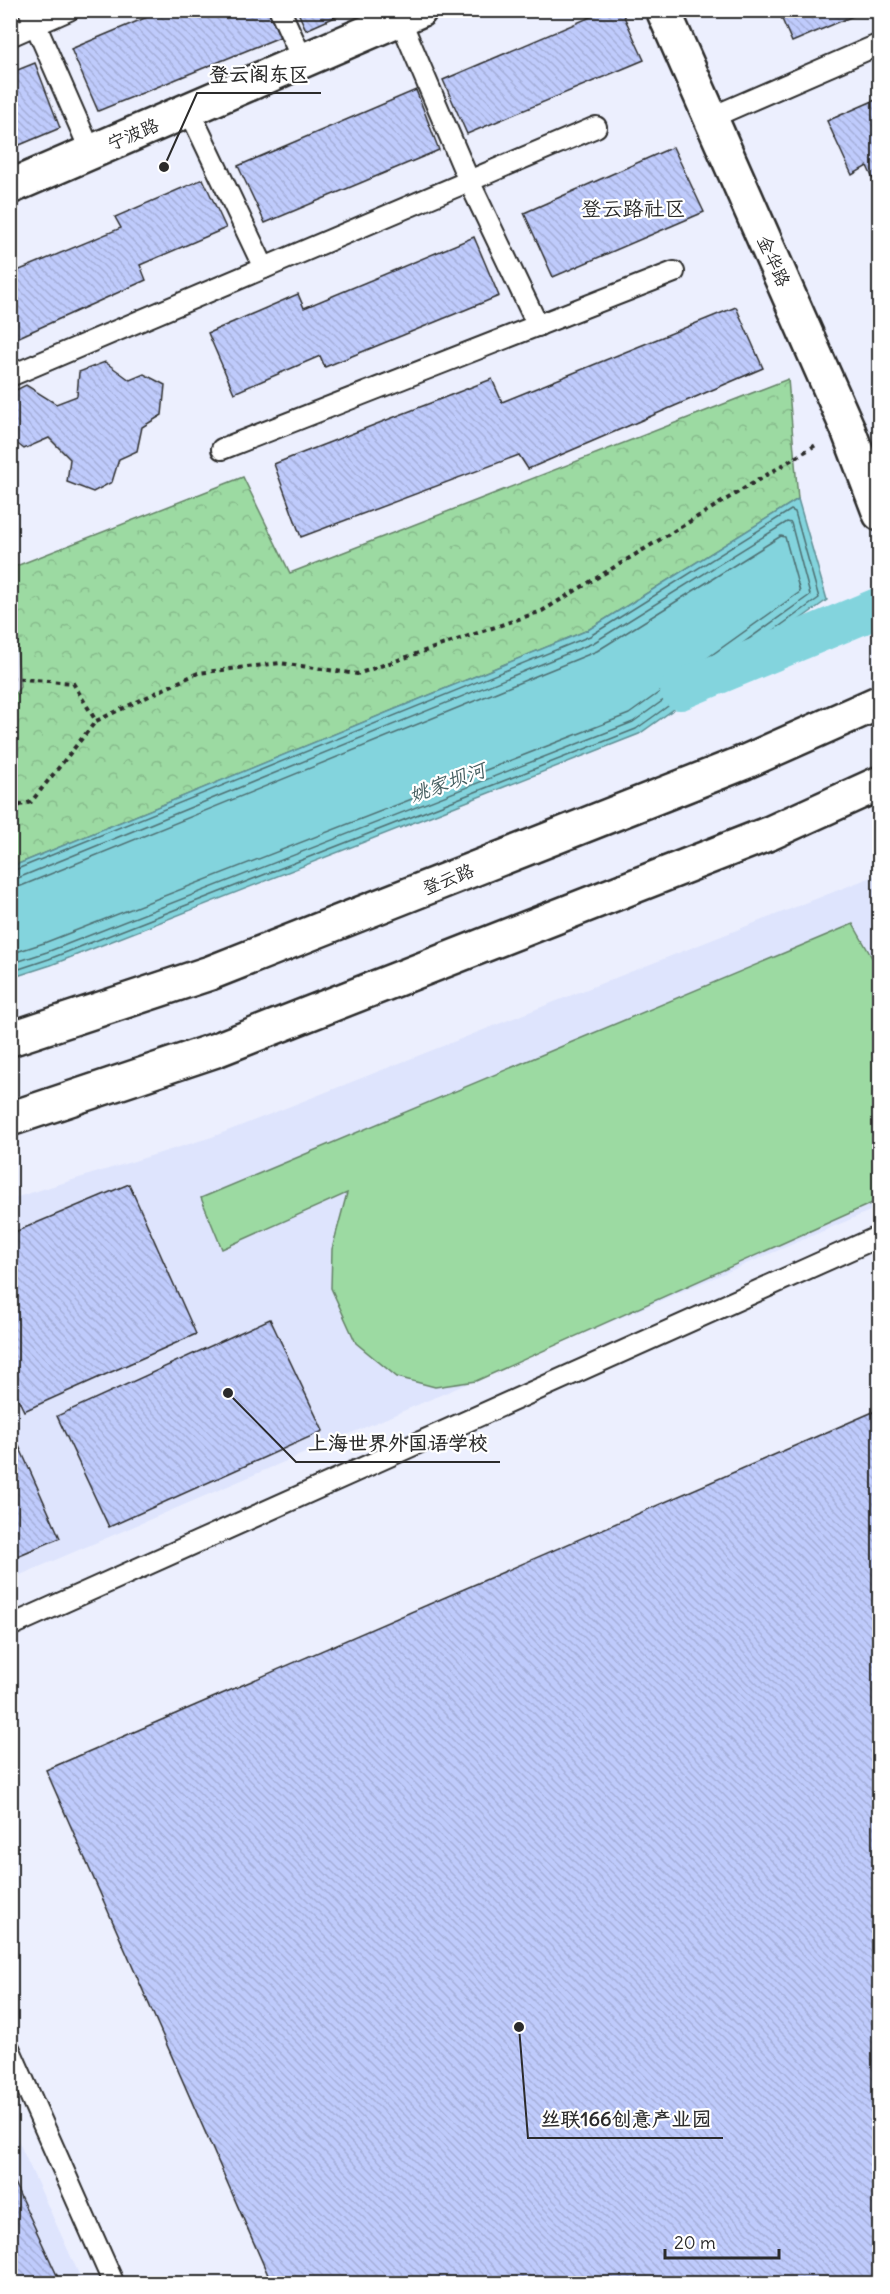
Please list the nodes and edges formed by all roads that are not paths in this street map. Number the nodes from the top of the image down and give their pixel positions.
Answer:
1 (69, 10) edge
2 (280, 10) edge
3 (663, 10) edge
4 (410, 15) edge
5 (32, 18) edge
6 (10, 36) edge
7 (879, 45) edge
8 (303, 61) junction
9 (189, 110) junction
10 (710, 118) junction
11 (596, 127) dead end
12 (90, 152) junction
13 (469, 181) junction
14 (10, 187) edge
15 (264, 268) junction
16 (674, 272) dead end
17 (538, 326) junction
18 (10, 376) edge
19 (222, 449) dead end
20 (879, 514) edge
21 (879, 702) edge
22 (879, 783) edge
23 (10, 1039) edge
24 (10, 1119) edge
25 (879, 1236) edge
26 (10, 1626) edge
27 (10, 2050) edge
28 (114, 2283) edge

1 - 5 lane
2 - 8 lane
3 - 10 main road, 金华路
4 - 8 main road, 宁波路
4 - 13 lane
5 - 6 lane
5 - 12 lane
7 - 10 lane
8 - 9 main road, 宁波路
9 - 12 main road, 宁波路
9 - 15 lane
10 - 20 main road, 金华路
11 - 13 lane
12 - 14 main road, 宁波路
13 - 15 lane
13 - 17 lane
15 - 18 lane
16 - 17 lane
17 - 19 lane
21 - 23 main road, 登云路
22 - 24 main road
25 - 26 lane
27 - 28 lane

